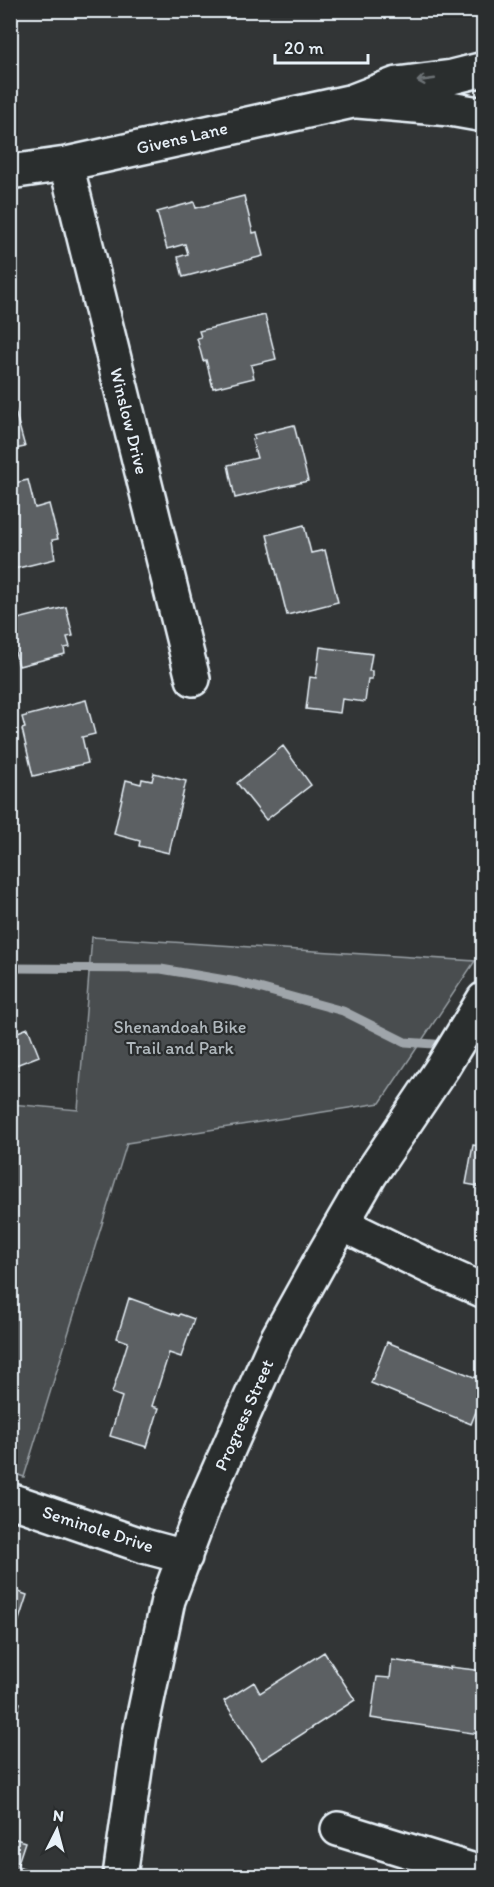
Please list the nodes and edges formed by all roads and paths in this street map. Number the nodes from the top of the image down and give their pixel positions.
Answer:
1 (483, 69) edge
2 (353, 101) junction
3 (483, 115) edge
4 (66, 164) junction
5 (10, 172) edge
6 (193, 679) dead end
7 (483, 1000) edge
8 (342, 1224) junction
9 (483, 1291) edge
10 (10, 1500) edge
11 (185, 1557) junction
12 (338, 1829) dead end
13 (483, 1874) edge
14 (120, 1876) edge

1 -> 2 street, Givens Lane
2 - 3 street, Givens Lane
2 - 4 street, Givens Lane
4 - 5 street, Givens Lane
4 - 6 street, Winslow Drive
7 - 8 street, Progress Street
8 - 9 street
8 - 11 street, Progress Street
10 - 11 street, Seminole Drive
11 - 14 street, Progress Street
12 - 13 street

